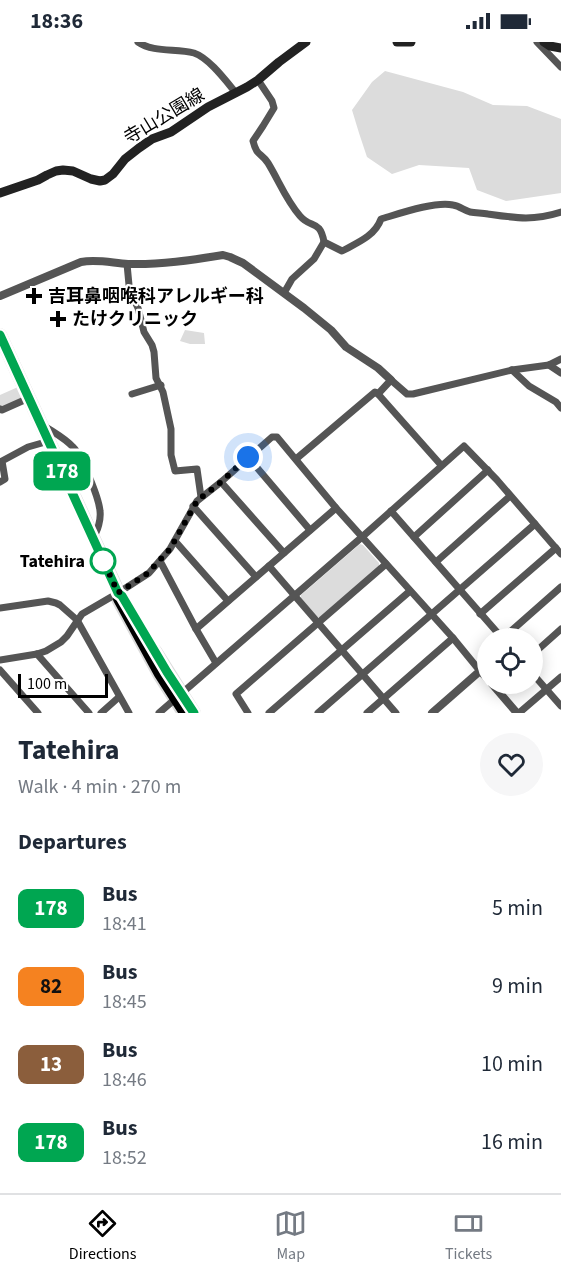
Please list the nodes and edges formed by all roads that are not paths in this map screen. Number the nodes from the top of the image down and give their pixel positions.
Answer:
1 (138, 42) edge
2 (306, 42) edge
3 (397, 42) edge
4 (411, 42) edge
5 (537, 42) edge
6 (544, 42) edge
7 (561, 48) edge
8 (561, 67) edge
9 (258, 80) junction
10 (236, 93) junction
11 (0, 193) edge
12 (561, 213) edge
13 (324, 242) junction
14 (127, 264) junction
15 (284, 293) junction
16 (0, 296) edge
17 (0, 335) edge
18 (561, 358) edge
19 (549, 365) junction
20 (512, 370) junction
21 (561, 373) edge
22 (391, 380) junction
23 (160, 385) junction
24 (132, 394) dead end
25 (378, 394) junction
26 (29, 398) junction
27 (561, 408) edge
28 (0, 409) edge
29 (40, 422) junction
30 (49, 441) junction
31 (248, 457) junction
32 (296, 459) junction
33 (441, 465) junction
34 (488, 470) junction
35 (0, 482) edge
36 (221, 482) junction
37 (510, 496) junction
38 (201, 497) junction
39 (194, 506) junction
40 (336, 508) junction
41 (391, 511) junction
42 (535, 524) junction
43 (310, 530) junction
44 (93, 537) junction
45 (362, 537) junction
46 (414, 537) junction
47 (176, 541) junction
48 (558, 551) edge
49 (284, 553) junction
50 (160, 561) junction
51 (436, 562) junction
52 (386, 564) junction
53 (269, 566) junction
54 (256, 577) junction
55 (561, 588) edge
56 (460, 590) junction
57 (410, 591) junction
58 (118, 593) junction
59 (294, 595) junction
60 (228, 601) junction
61 (0, 608) edge
62 (480, 614) junction
63 (432, 615) junction
64 (77, 620) junction
65 (318, 623) junction
66 (492, 628) edge
67 (515, 628) edge
68 (196, 629) junction
69 (561, 629) edge
70 (453, 638) junction
71 (543, 645) edge
72 (342, 650) junction
73 (37, 654) junction
74 (0, 660) edge
75 (216, 663) junction
76 (477, 666) edge
77 (0, 670) edge
78 (477, 673) edge
79 (363, 674) junction
80 (561, 677) edge
81 (543, 686) edge
82 (546, 689) junction
83 (501, 694) edge
84 (178, 696) junction
85 (119, 698) junction
86 (384, 698) junction
87 (561, 706) edge
88 (38, 713) edge
89 (89, 713) edge
90 (101, 713) edge
91 (129, 713) edge
92 (159, 713) edge
93 (184, 713) edge
94 (194, 713) edge
95 (248, 713) edge
96 (269, 713) edge
97 (318, 713) edge
98 (367, 713) edge
99 (396, 713) edge
100 (432, 713) edge
101 (518, 713) edge

1 - 10 street
2 - 9 main road, 寺山公園線
3 - 4 main road
5 - 8 street
6 - 7 main road
9 - 10 main road, 寺山公園線
9 - 13 street
10 - 11 main road, 寺山公園線
12 - 13 street
13 - 15 street
14 - 15 street
14 - 16 street
14 - 23 street
15 - 22 street
17 - 26 main road
18 - 19 street
19 - 20 street
19 - 21 street
20 - 22 street
20 - 27 street
22 - 25 street
23 - 24 street
23 - 38 street
25 - 32 street
25 - 33 street
26 - 28 street
26 - 29 main road
29 - 30 main road
29 - 44 street
30 - 35 street
30 - 44 main road
31 - 32 street
31 - 36 street
31 - 43 street
32 - 40 street
33 - 34 street
33 - 41 street
34 - 37 street
34 - 46 street
36 - 38 street
36 - 49 street
37 - 42 street
37 - 51 street
38 - 39 street
39 - 47 street
39 - 54 street
40 - 43 street
40 - 45 street
41 - 45 street
41 - 46 street
42 - 48 street
42 - 56 street
43 - 49 street
44 - 58 main road
45 - 52 street
45 - 59 street
46 - 51 street
47 - 50 street
47 - 60 street
48 - 62 street
49 - 53 street
50 - 58 street
50 - 68 street
51 - 56 street
52 - 57 street
52 - 65 street
53 - 54 street
53 - 59 street
54 - 60 street
55 - 67 street
56 - 62 street
56 - 63 street
57 - 63 street
57 - 72 street
58 - 64 street
58 - 84 main road
59 - 65 street
59 - 75 street
60 - 68 street
61 - 64 street
62 - 66 street
63 - 70 street
63 - 79 street
64 - 73 street
64 - 85 street
65 - 72 street
65 - 95 street
68 - 75 street
69 - 71 street
70 - 76 street
70 - 86 street
72 - 79 street
72 - 96 street
73 - 74 street
73 - 89 street
75 - 84 street
77 - 88 street
78 - 100 street
79 - 86 street
79 - 97 street
80 - 82 street
81 - 82 street
82 - 87 street
82 - 101 street
83 - 101 street
84 - 92 street
84 - 93 main road
84 - 94 main road
85 - 90 street
85 - 91 street
86 - 98 street
86 - 99 street

